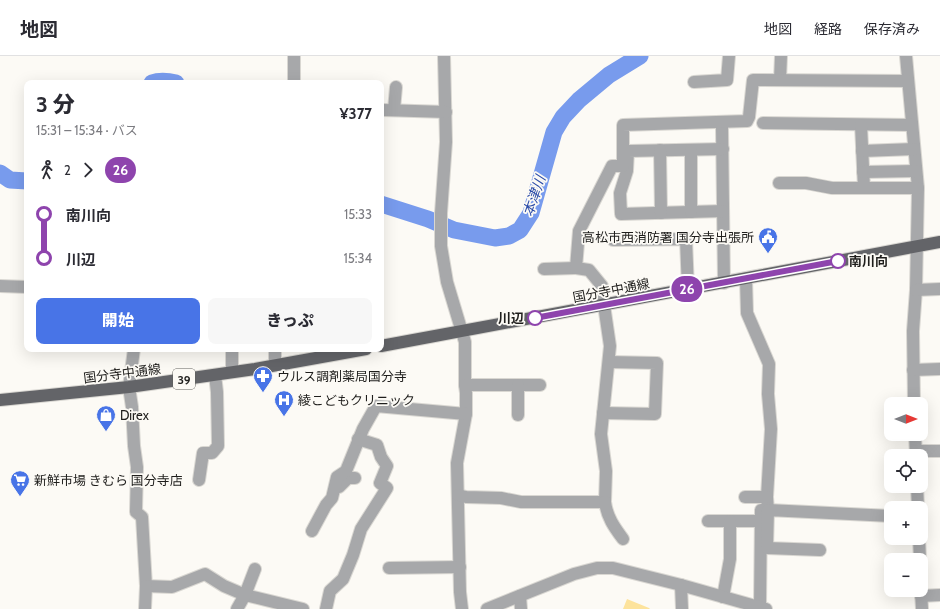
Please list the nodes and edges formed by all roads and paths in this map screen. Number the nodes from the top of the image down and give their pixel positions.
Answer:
1 (294, 56) edge
2 (444, 56) edge
3 (729, 56) edge
4 (781, 56) edge
5 (906, 56) edge
6 (294, 80) edge
7 (780, 80) junction
8 (908, 81) junction
9 (694, 82) dead end
10 (396, 87) dead end
11 (446, 112) junction
12 (762, 123) dead end
13 (861, 125) junction
14 (912, 125) junction
15 (722, 127) dead end
16 (723, 149) junction
17 (914, 149) junction
18 (660, 150) junction
19 (691, 150) junction
20 (862, 151) junction
21 (916, 171) junction
22 (863, 172) junction
23 (779, 183) dead end
24 (864, 188) junction
25 (918, 188) junction
26 (691, 212) junction
27 (723, 212) junction
28 (661, 213) junction
29 (613, 240) dead end
30 (940, 242) edge
31 (918, 246) junction
32 (576, 268) junction
33 (544, 269) dead end
34 (746, 279) junction
35 (724, 283) junction
36 (0, 286) edge
37 (24, 287) edge
38 (688, 289) junction
39 (940, 289) edge
40 (916, 290) junction
41 (604, 305) junction
42 (462, 332) junction
43 (384, 345) edge
44 (134, 352) edge
45 (232, 352) edge
46 (275, 352) edge
47 (350, 352) edge
48 (609, 362) junction
49 (276, 366) junction
50 (940, 369) edge
51 (913, 370) junction
52 (232, 372) junction
53 (215, 375) junction
54 (465, 385) junction
55 (518, 385) junction
56 (540, 385) dead end
57 (129, 387) junction
58 (914, 397) edge
59 (0, 400) edge
60 (603, 413) junction
61 (466, 414) junction
62 (518, 414) dead end
63 (358, 439) junction
64 (940, 451) edge
65 (928, 452) edge
66 (355, 478) dead end
67 (199, 480) dead end
68 (458, 494) junction
69 (745, 497) dead end
70 (767, 497) junction
71 (332, 498) junction
72 (605, 502) junction
73 (768, 510) junction
74 (884, 516) edge
75 (708, 521) dead end
76 (730, 521) junction
77 (761, 521) junction
78 (312, 531) dead end
79 (623, 539) dead end
80 (820, 550) dead end
81 (460, 567) junction
82 (389, 568) dead end
83 (256, 569) dead end
84 (681, 585) junction
85 (146, 586) junction
86 (928, 594) edge
87 (245, 595) junction
88 (520, 596) junction
89 (940, 596) edge
90 (723, 597) junction
91 (921, 597) edge
92 (763, 608) edge
93 (145, 609) edge
94 (237, 609) edge
95 (303, 609) edge
96 (326, 609) edge
97 (462, 609) edge
98 (487, 609) edge
99 (521, 609) edge
100 (682, 609) edge
101 (922, 609) edge

1 - 6 street
2 - 11 street
3 - 9 street
4 - 7 street
5 - 8 street
7 - 8 street
7 - 32 street
8 - 14 street
10 - 11 street
11 - 42 street
12 - 13 street
13 - 14 street
13 - 20 street
14 - 17 street
15 - 16 street
16 - 19 street
16 - 27 street
17 - 20 street
17 - 21 street
18 - 19 street
18 - 28 street
18 - 28 street
19 - 26 street
20 - 22 street
21 - 22 street
21 - 25 street
22 - 24 street
23 - 24 street
24 - 25 street
25 - 31 street
26 - 27 street
26 - 28 street
27 - 35 street
29 - 38 street
30 - 31 main road, 国分寺中通線
31 - 34 main road, 国分寺中通線
31 - 40 street
32 - 33 street
32 - 41 street
34 - 35 main road, 国分寺中通線
34 - 70 street
35 - 38 main road, 国分寺中通線
36 - 37 street
38 - 41 main road, 国分寺中通線
39 - 40 street
40 - 51 street
41 - 42 main road, 国分寺中通線
41 - 48 street
42 - 43 main road, 国分寺中通線
42 - 54 street
44 - 57 street
45 - 52 street
46 - 49 street
47 - 49 main road, 国分寺中通線 / 39
48 - 60 street
48 - 60 street
49 - 52 main road, 国分寺中通線 / 39
50 - 51 street
51 - 58 street
52 - 53 main road, 国分寺中通線 / 39
53 - 57 main road, 国分寺中通線 / 39
53 - 67 street
54 - 55 street
54 - 61 street
55 - 56 street
55 - 62 street
57 - 59 main road, 国分寺中通線 / 39
57 - 85 street
60 - 72 street
61 - 63 street
61 - 68 street
63 - 71 street
63 - 96 street
64 - 65 street
66 - 71 street
68 - 72 street
68 - 81 street
69 - 70 street
70 - 73 street
71 - 78 street
72 - 79 street
73 - 74 street
73 - 77 street
73 - 80 street
75 - 76 street
76 - 77 street
76 - 90 street
77 - 92 street
81 - 82 street
81 - 97 street
83 - 87 street
84 - 88 street
84 - 90 street
84 - 100 street
85 - 87 street
85 - 93 street
86 - 89 street
87 - 94 street
87 - 95 street
88 - 98 street
88 - 99 street
90 - 92 street
91 - 101 street

